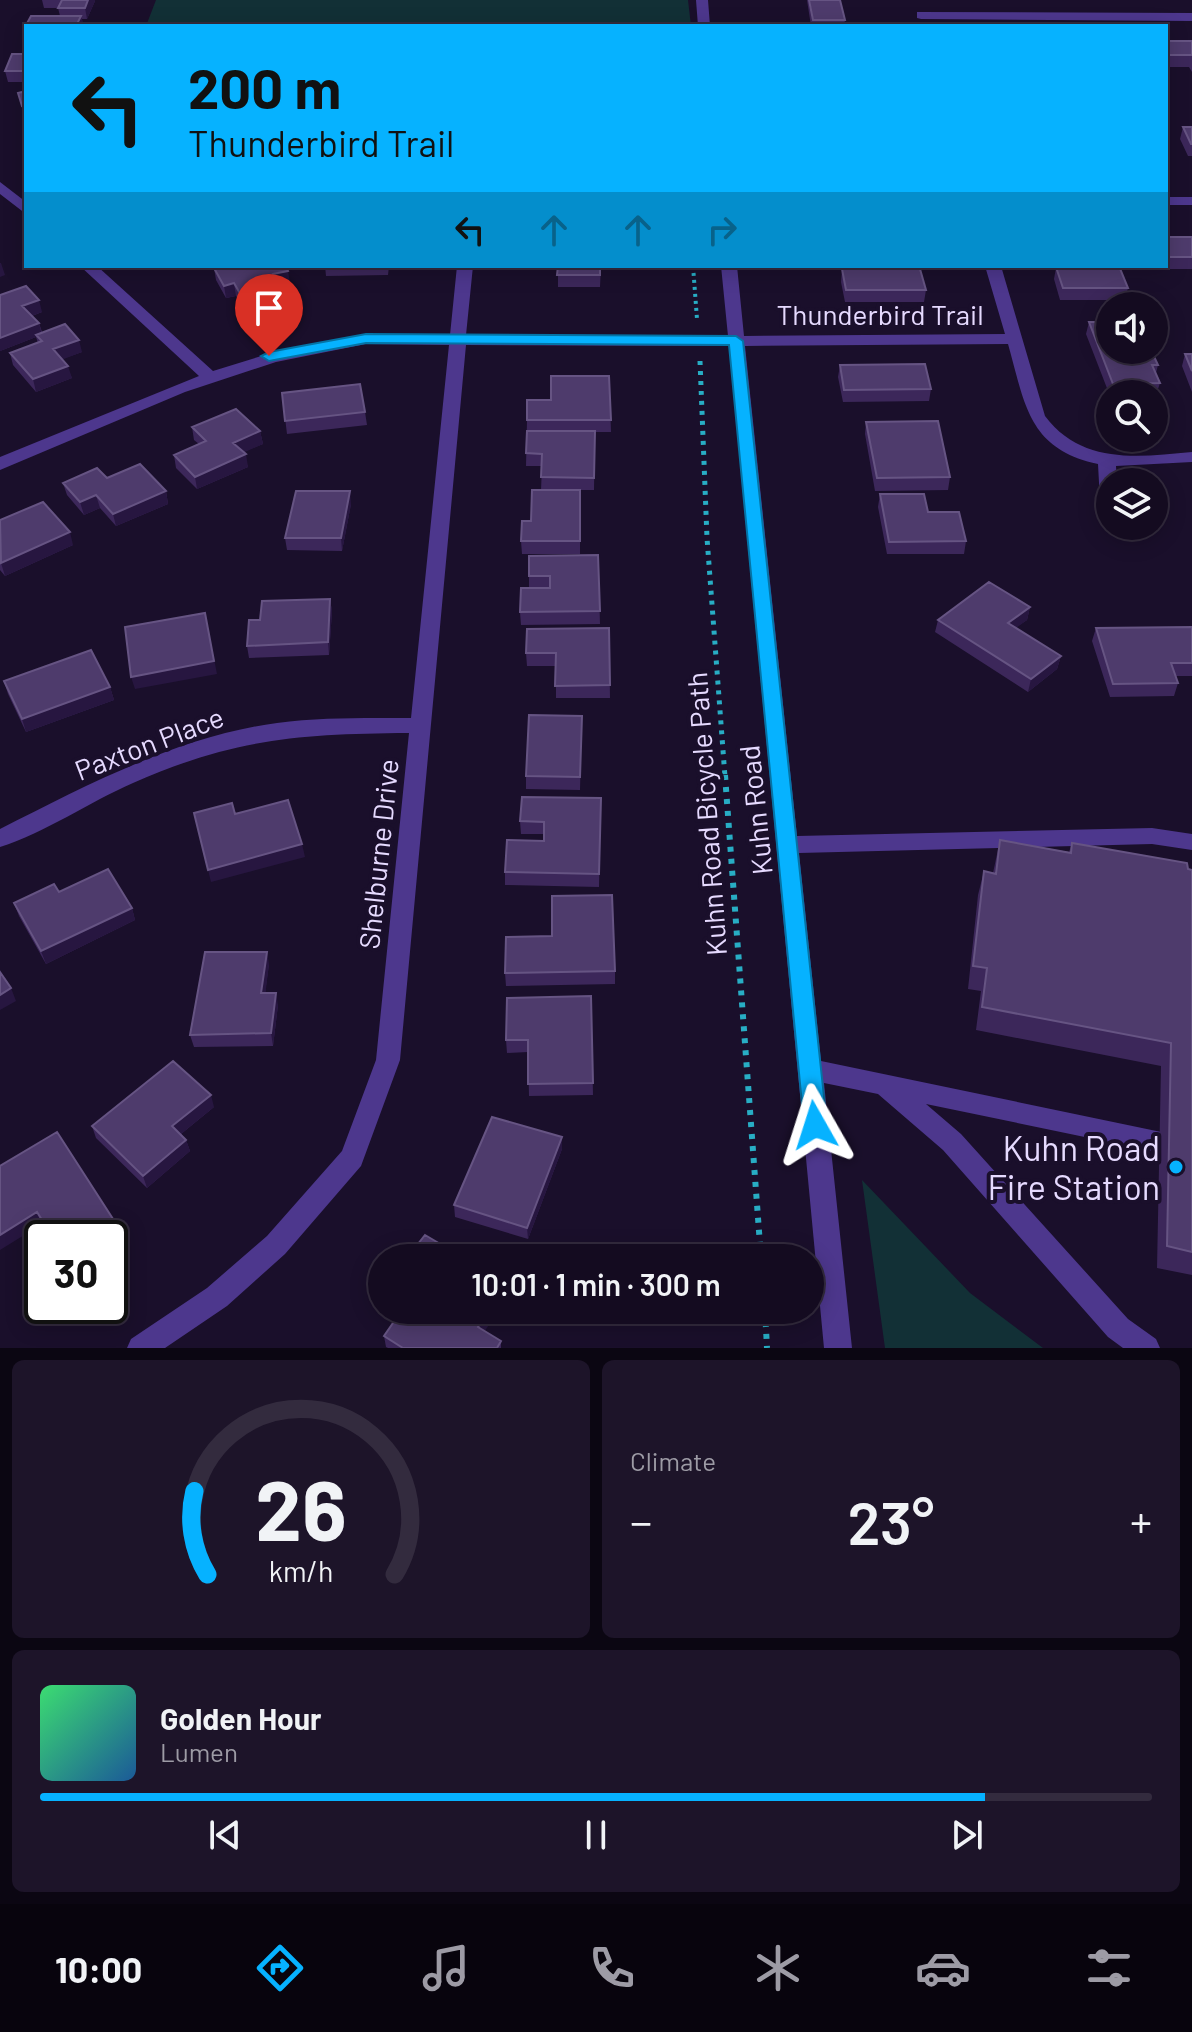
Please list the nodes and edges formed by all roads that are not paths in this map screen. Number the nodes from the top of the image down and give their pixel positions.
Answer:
1 (702, 0) edge
2 (916, 0) edge
3 (1192, 17) edge
4 (922, 20) edge
5 (704, 24) edge
6 (0, 186) edge
7 (1168, 201) edge
8 (1192, 201) edge
9 (24, 208) edge
10 (90, 268) edge
11 (465, 268) edge
12 (729, 268) edge
13 (994, 268) edge
14 (1014, 339) junction
15 (457, 340) junction
16 (736, 341) junction
17 (210, 377) junction
18 (1192, 457) edge
19 (1107, 461) junction
20 (0, 464) edge
21 (1107, 468) edge
22 (421, 725) junction
23 (0, 839) edge
24 (1192, 842) edge
25 (787, 845) junction
26 (809, 1069) junction
27 (885, 1085) junction
28 (1157, 1141) dead end
29 (141, 1348) edge
30 (838, 1348) edge
31 (1146, 1348) edge

1 - 5 street
2 - 4 street
3 - 4 street
6 - 9 street
7 - 8 street
10 - 17 street
11 - 15 street, Shelburne Drive
12 - 16 street, Kuhn Road
13 - 14 street
14 - 16 street, Thunderbird Trail
14 - 19 street
15 - 16 street, Thunderbird Trail
15 - 17 street, Thunderbird Trail
15 - 22 street, Shelburne Drive
16 - 25 street, Kuhn Road
17 - 20 street, Thunderbird Trail
18 - 19 street
19 - 21 street
22 - 23 street, Paxton Place
22 - 29 street, Shelburne Drive
24 - 25 street
25 - 26 street, Kuhn Road
26 - 27 street
26 - 30 street, Kuhn Road
27 - 28 street
27 - 31 street

